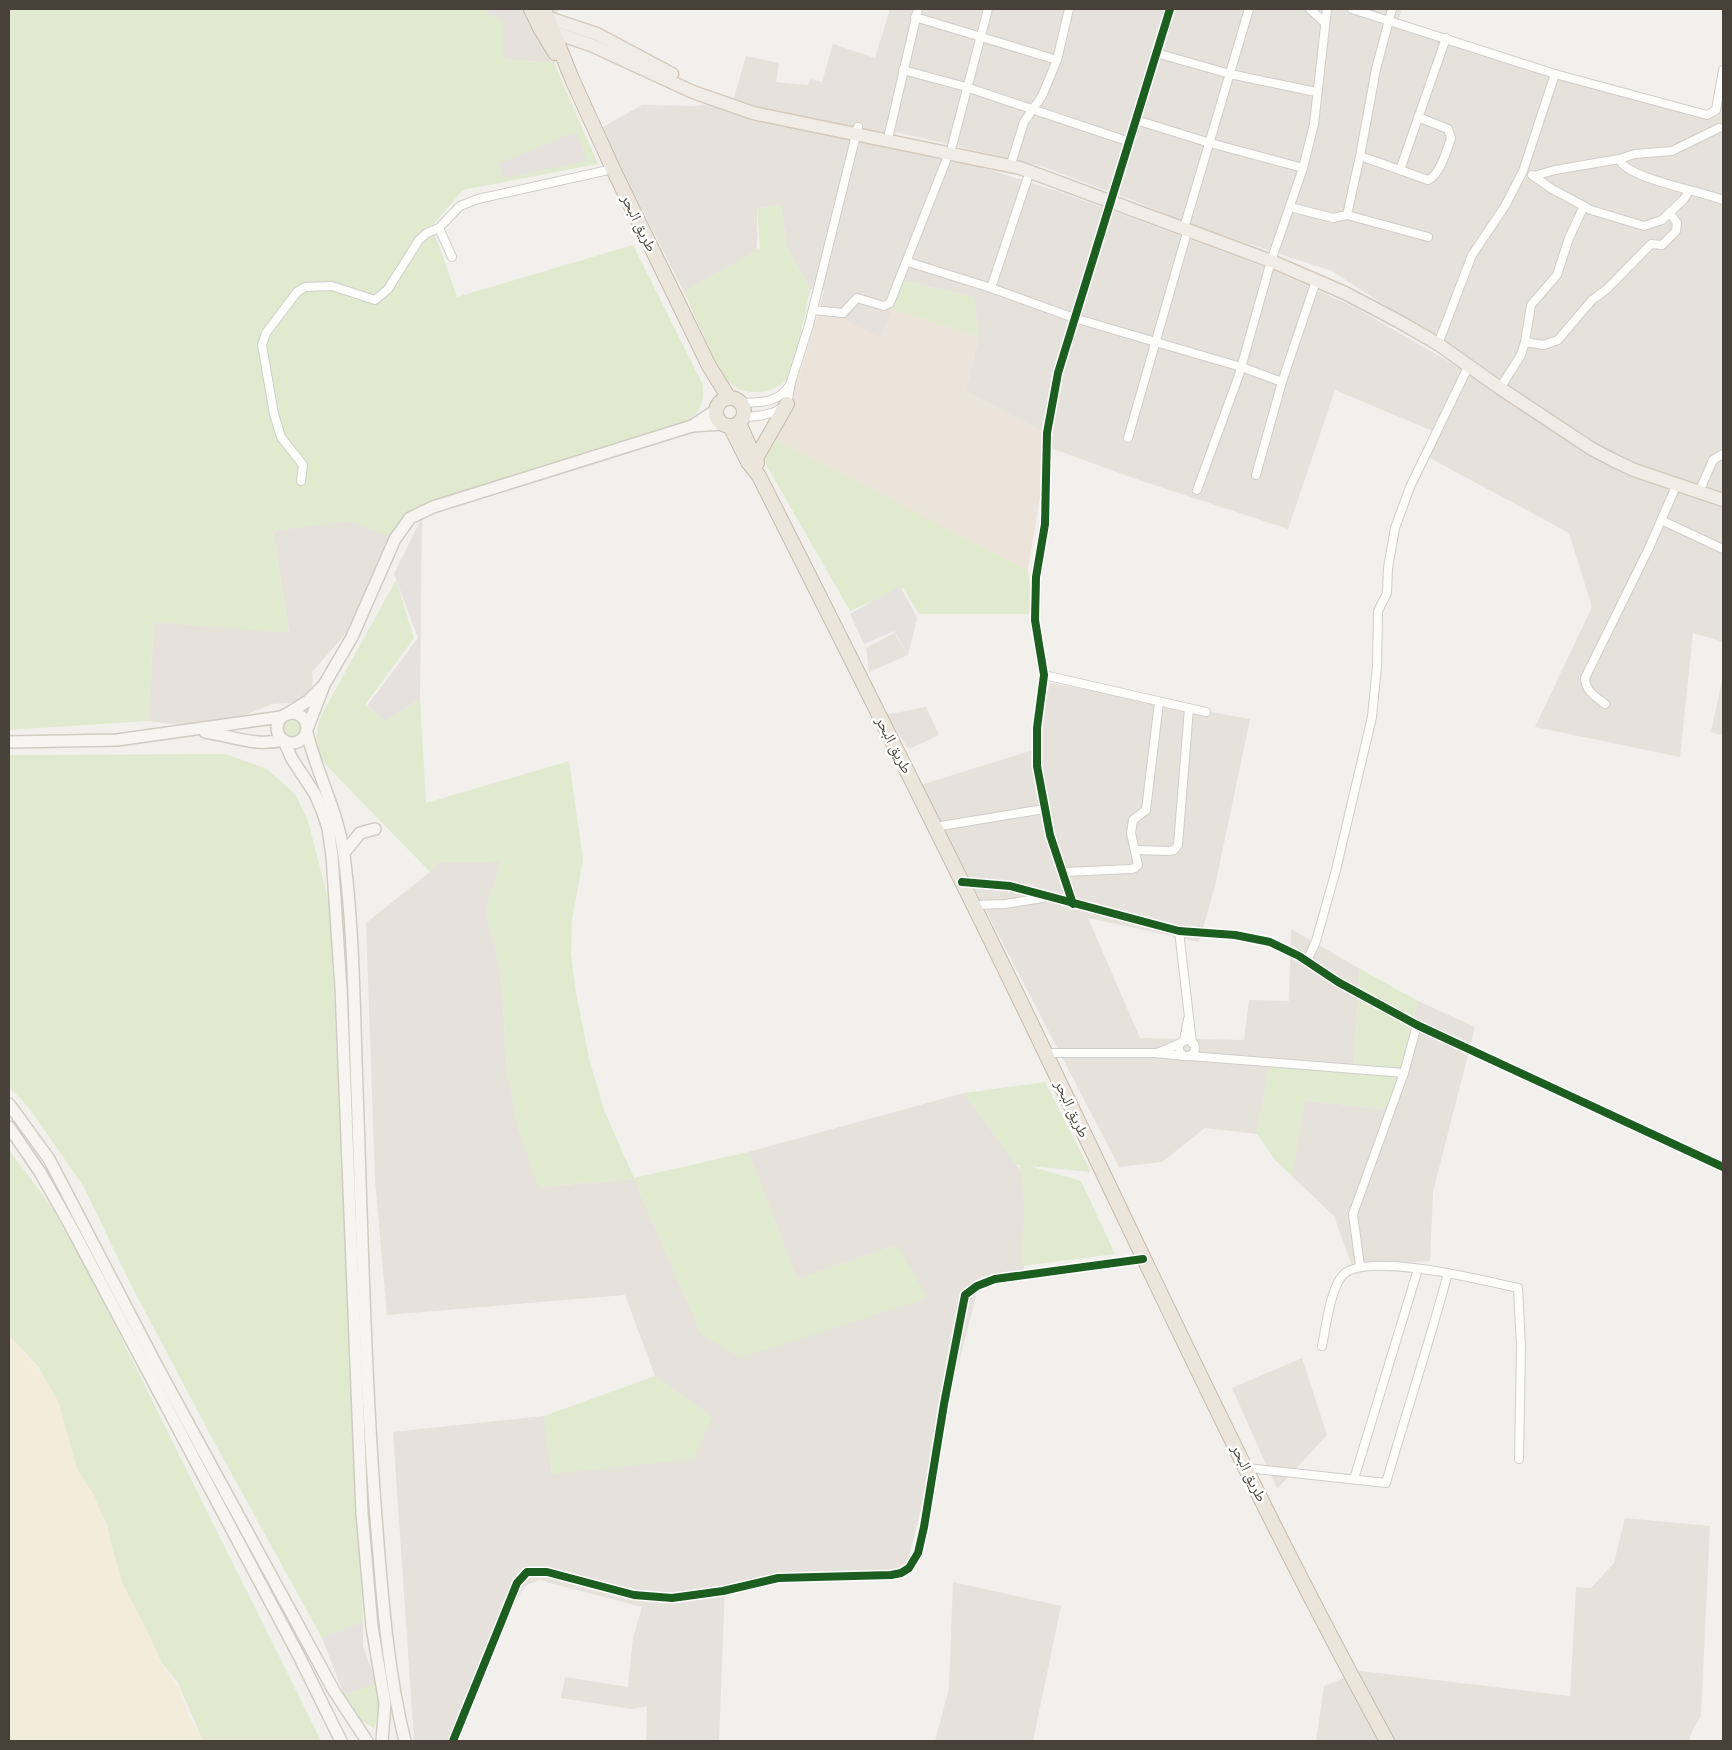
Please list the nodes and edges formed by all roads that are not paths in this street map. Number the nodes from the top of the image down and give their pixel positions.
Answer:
1 (918, 9) edge
2 (988, 9) edge
3 (1069, 9) edge
4 (1170, 9) edge
5 (1249, 9) edge
6 (1310, 9) edge
7 (1327, 9) edge
8 (1352, 9) edge
9 (1392, 9) edge
10 (539, 17) edge
11 (915, 17) junction
12 (1390, 20) junction
13 (1324, 22) junction
14 (981, 37) junction
15 (1446, 38) junction
16 (1156, 52) junction
17 (1057, 60) junction
18 (903, 70) junction
19 (1723, 70) edge
20 (1230, 74) junction
21 (1555, 74) junction
22 (966, 87) junction
23 (1316, 92) junction
24 (1032, 108) junction
25 (1711, 114) junction
26 (1418, 117) junction
27 (1136, 120) junction
28 (1721, 128) edge
29 (857, 131) junction
30 (889, 134) junction
31 (1130, 142) junction
32 (1210, 143) junction
33 (950, 150) junction
34 (1360, 156) junction
35 (1619, 159) junction
36 (1018, 167) junction
37 (1303, 168) junction
38 (613, 169) junction
39 (1400, 170) junction
40 (1523, 171) junction
41 (1534, 176) junction
42 (1689, 191) junction
43 (1723, 200) edge
44 (1112, 201) junction
45 (1584, 206) junction
46 (1290, 207) junction
47 (1670, 213) junction
48 (1347, 215) junction
49 (439, 228) junction
50 (1186, 229) junction
51 (1428, 236) dead end
52 (452, 257) dead end
53 (1271, 261) junction
54 (908, 262) junction
55 (1316, 281) junction
56 (991, 288) junction
57 (813, 310) junction
58 (1074, 318) junction
59 (1526, 342) junction
60 (1157, 343) junction
61 (1438, 344) junction
62 (1469, 365) junction
63 (709, 366) junction
64 (1241, 367) junction
65 (791, 382) junction
66 (1282, 382) junction
67 (1500, 388) junction
68 (735, 400) junction
69 (788, 404) junction
70 (716, 409) junction
71 (734, 423) junction
72 (692, 426) junction
73 (1128, 438) dead end
74 (1723, 454) edge
75 (756, 458) junction
76 (1256, 475) dead end
77 (759, 476) junction
78 (301, 481) dead end
79 (1677, 484) junction
80 (1197, 490) dead end
81 (1699, 492) junction
82 (1723, 500) edge
83 (1661, 520) junction
84 (1723, 550) edge
85 (1044, 675) junction
86 (324, 685) junction
87 (1159, 702) junction
88 (1605, 704) dead end
89 (1189, 708) junction
90 (1206, 712) dead end
91 (284, 716) junction
92 (307, 730) junction
93 (193, 731) junction
94 (283, 740) junction
95 (9, 742) edge
96 (1044, 809) junction
97 (935, 827) junction
98 (375, 829) dead end
99 (1135, 850) junction
100 (344, 853) junction
101 (1064, 872) junction
102 (962, 882) junction
103 (341, 887) junction
104 (1052, 897) junction
105 (1073, 904) junction
106 (974, 905) junction
107 (1179, 931) junction
108 (1307, 961) junction
109 (1188, 1019) junction
110 (1417, 1025) junction
111 (1183, 1042) junction
112 (1193, 1044) junction
113 (1046, 1053) junction
114 (1155, 1053) junction
115 (1187, 1056) junction
116 (1217, 1058) junction
117 (1404, 1074) junction
118 (9, 1104) edge
119 (9, 1127) edge
120 (1723, 1168) edge
121 (1143, 1259) junction
122 (1360, 1266) junction
123 (1418, 1269) junction
124 (1448, 1273) junction
125 (1322, 1346) dead end
126 (1518, 1459) dead end
127 (1247, 1468) junction
128 (1354, 1479) junction
129 (393, 1671) junction
130 (380, 1676) junction
131 (341, 1741) edge
132 (367, 1741) edge
133 (382, 1741) edge
134 (405, 1741) edge
135 (453, 1741) edge
136 (1387, 1741) edge

1 - 11 street
2 - 14 street
3 - 17 street
4 - 16 street
5 - 20 street
6 - 13 street
7 - 13 street
8 - 12 street
9 - 12 street
10 - 29 main road
10 - 38 highway, طريق البحر
11 - 14 street
11 - 18 street
12 - 15 street
12 - 34 street
13 - 23 street
14 - 17 street
14 - 22 street
15 - 21 street
15 - 26 street
16 - 20 street
16 - 27 street
17 - 24 street
18 - 22 street
18 - 30 street
19 - 25 street
20 - 23 street
20 - 32 street
21 - 25 street
21 - 40 street
22 - 24 street
22 - 33 street
23 - 37 street
24 - 31 street
24 - 36 street
25 - 28 street
26 - 39 street
26 - 39 street
27 - 31 street
27 - 32 street
28 - 35 street
29 - 30 main road
29 - 33 main road
29 - 57 street
30 - 33 main road
31 - 44 street
32 - 37 street
32 - 50 street
33 - 36 main road
33 - 54 street
34 - 39 street
34 - 48 street
35 - 41 street
35 - 42 street
36 - 44 main road
36 - 56 street
37 - 46 street
38 - 49 street
38 - 63 highway, طريق البحر
40 - 41 street
40 - 61 street
41 - 45 street
42 - 43 street
42 - 47 street
44 - 50 main road
44 - 58 street
45 - 47 street
45 - 59 street
46 - 48 street
46 - 53 street
47 - 59 street
48 - 51 street
49 - 52 street
49 - 78 street
50 - 53 main road
50 - 60 street
53 - 55 main road
53 - 64 street
54 - 56 street
54 - 57 street
55 - 61 main road
55 - 66 street
56 - 58 street
57 - 65 street
58 - 60 street
58 - 85 street
59 - 67 street
60 - 64 street
60 - 73 street
61 - 62 main road
62 - 67 main road
62 - 108 street
63 - 68 highway, طريق البحر
63 - 70 highway, طريق البحر
64 - 66 street
64 - 80 street
65 - 68 street
65 - 69 street
66 - 76 street
67 - 79 main road
68 - 70 highway
68 - 71 highway
69 - 71 street
69 - 75 highway
70 - 71 highway
70 - 72 main road
71 - 72 main road
71 - 75 highway, طريق البحر
71 - 77 highway, طريق البحر
72 - 86 main road
74 - 81 street
75 - 77 highway, طريق البحر
77 - 97 highway, طريق البحر
79 - 81 main road
79 - 83 street
81 - 82 main road
83 - 84 street
83 - 88 street
85 - 87 street
85 - 96 street
86 - 91 main road
86 - 92 main road
87 - 89 street
87 - 99 street
89 - 90 street
89 - 99 street
91 - 92 main road
91 - 93 main road
91 - 94 main road
92 - 94 main road
92 - 100 main road
93 - 94 main road
93 - 95 main road
94 - 103 main road
96 - 97 street
96 - 101 street
97 - 102 highway, طريق البحر
98 - 100 main road
99 - 101 street
100 - 103 main road
101 - 105 street
102 - 104 street
102 - 106 highway, طريق البحر
103 - 129 main road
103 - 130 main road
104 - 105 street
104 - 106 street
105 - 107 street
106 - 113 highway, طريق البحر
107 - 108 street
107 - 109 street
108 - 110 street
109 - 111 street
109 - 112 street
110 - 117 street
110 - 120 street
111 - 112 street
111 - 114 street
111 - 115 street
112 - 115 street
112 - 116 street
113 - 114 street
113 - 121 highway, طريق البحر
114 - 115 street
115 - 116 street
116 - 117 street
117 - 122 street
118 - 132 main road
119 - 131 main road
121 - 127 highway, طريق البحر
121 - 135 street
122 - 123 street
122 - 125 street
123 - 124 street
123 - 128 street
124 - 126 street
124 - 128 street
127 - 128 street
127 - 136 highway, طريق البحر
129 - 130 main road
129 - 134 main road
130 - 133 main road

